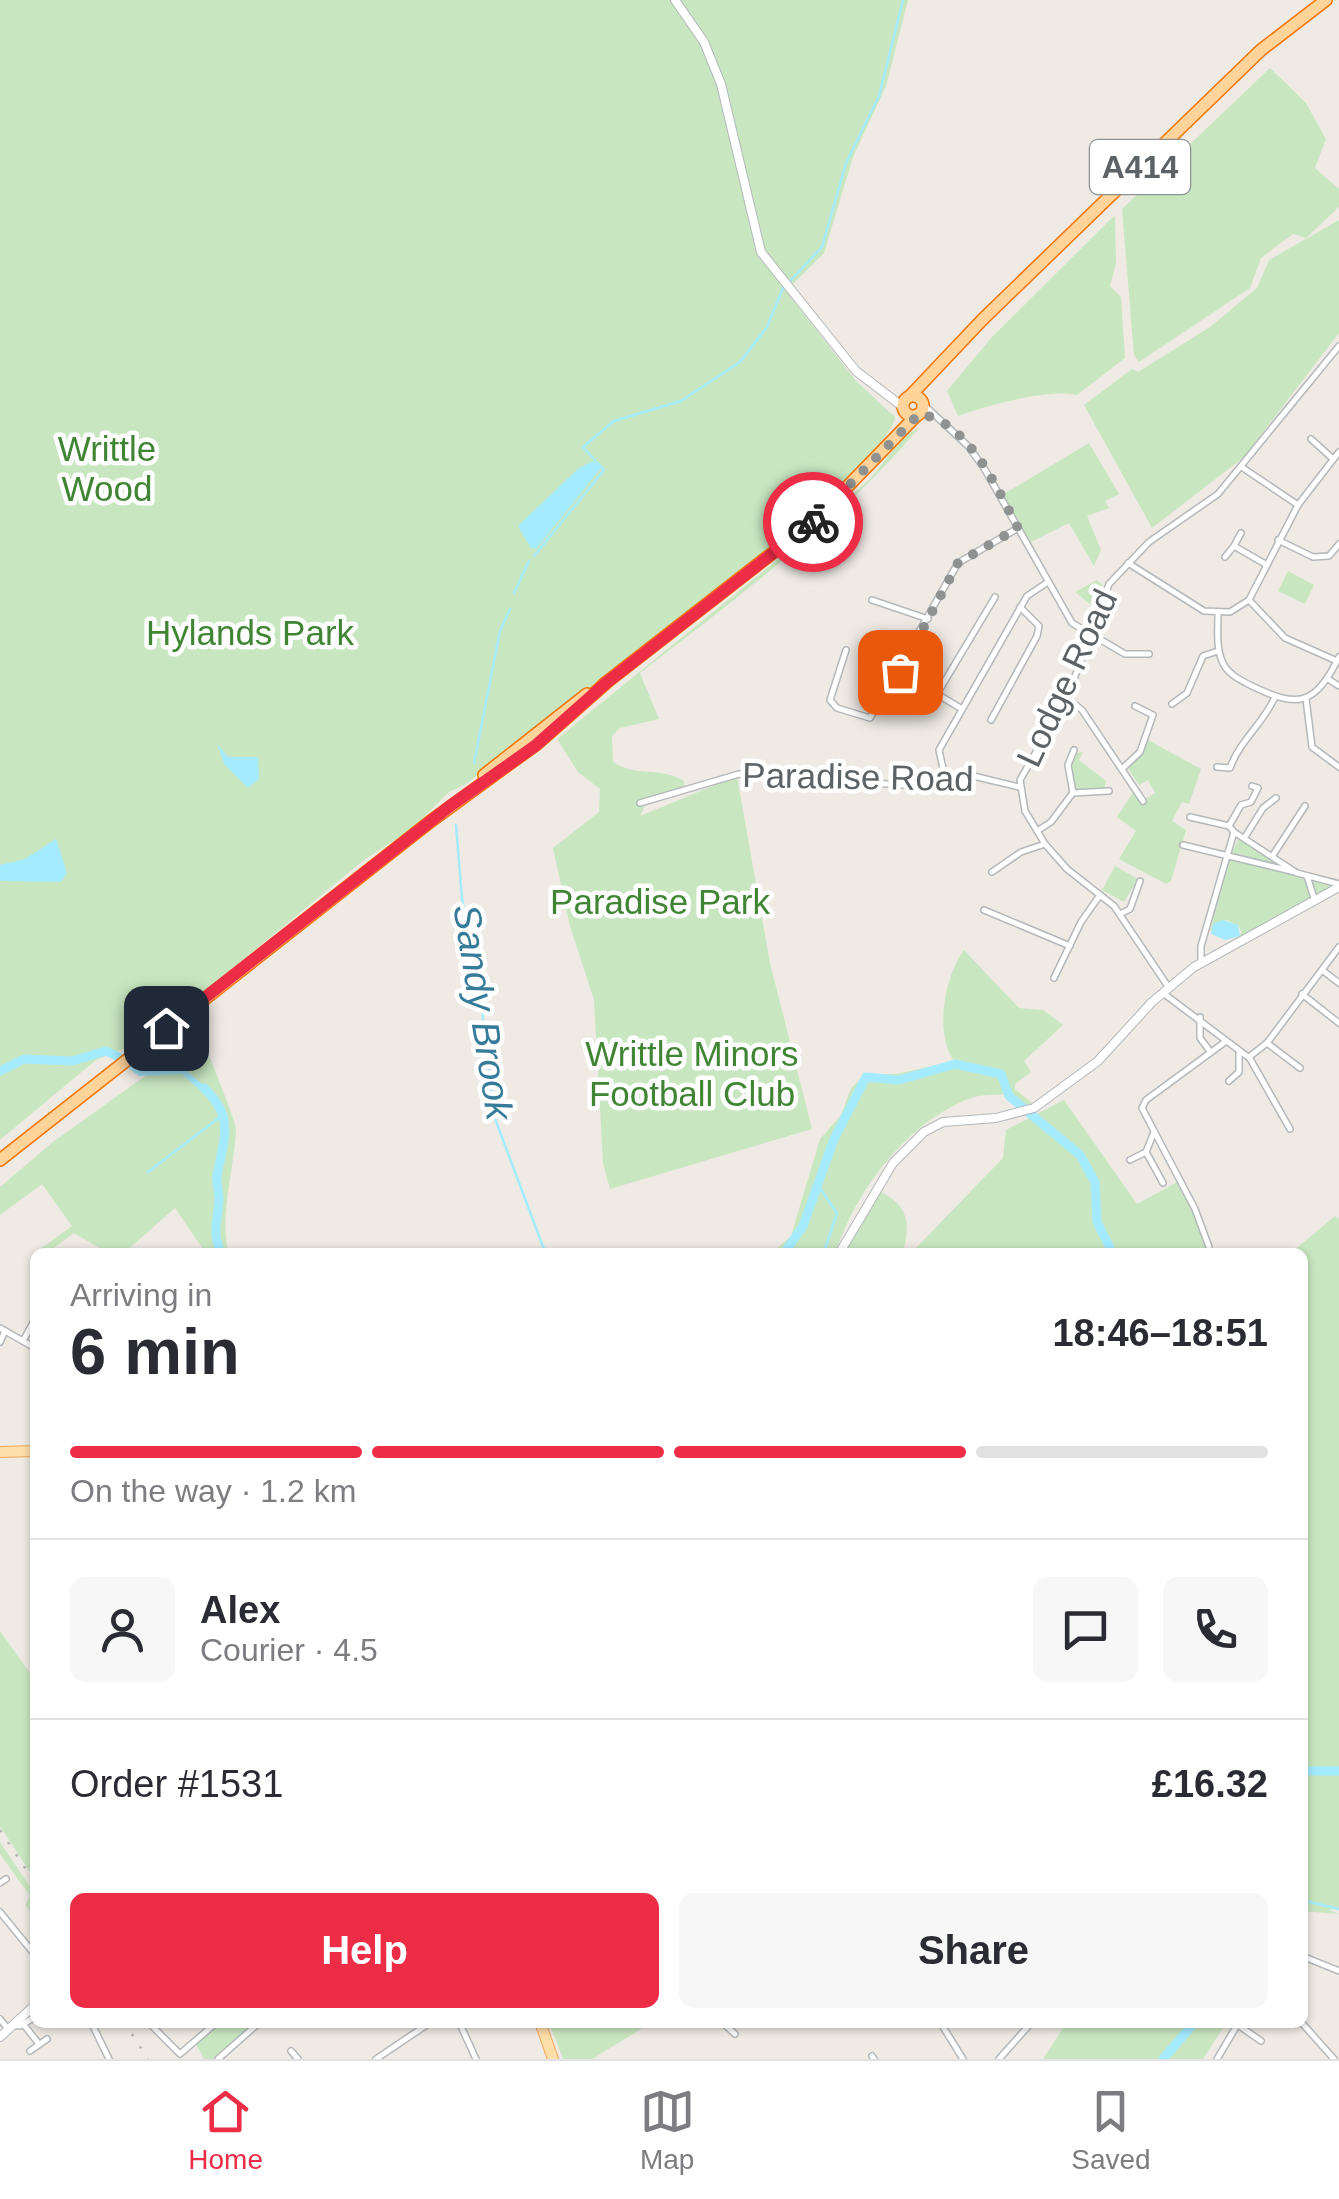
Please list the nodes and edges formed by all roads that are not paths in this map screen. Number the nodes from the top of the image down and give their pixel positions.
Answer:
1 (675, 0) edge
2 (1326, 0) edge
3 (1339, 346) edge
4 (912, 405) junction
5 (1311, 438) dead end
6 (1339, 452) edge
7 (1332, 458) junction
8 (1242, 468) junction
9 (1298, 505) junction
10 (1018, 528) junction
11 (1241, 533) dead end
12 (1278, 540) junction
13 (1339, 544) edge
14 (1234, 546) junction
15 (1225, 557) dead end
16 (1128, 563) junction
17 (1267, 565) junction
18 (1048, 582) junction
19 (995, 598) dead end
20 (872, 600) dead end
21 (1249, 600) junction
22 (1020, 607) junction
23 (1218, 614) junction
24 (928, 620) junction
25 (1088, 630) junction
26 (883, 645) dead end
27 (846, 650) dead end
28 (1218, 651) junction
29 (1149, 654) dead end
30 (908, 658) junction
31 (1338, 659) edge
32 (900, 672) junction
33 (1328, 680) junction
34 (1339, 686) edge
35 (937, 694) junction
36 (1066, 698) junction
37 (1275, 698) junction
38 (1306, 699) junction
39 (1172, 704) dead end
40 (1134, 706) dead end
41 (962, 710) junction
42 (991, 720) dead end
43 (1074, 750) dead end
44 (1217, 767) dead end
45 (1339, 767) edge
46 (1123, 768) junction
47 (945, 778) junction
48 (1252, 786) dead end
49 (1019, 787) junction
50 (1109, 790) dead end
51 (1073, 793) junction
52 (1276, 798) dead end
53 (1143, 801) dead end
54 (640, 803) dead end
55 (1305, 806) dead end
56 (1190, 817) dead end
57 (1231, 829) junction
58 (1037, 832) junction
59 (1245, 836) junction
60 (1045, 844) junction
61 (1183, 845) dead end
62 (1228, 853) junction
63 (1273, 855) junction
64 (992, 872) dead end
65 (1298, 873) junction
66 (1307, 876) junction
67 (1140, 881) dead end
68 (1339, 886) edge
69 (1100, 895) junction
70 (1314, 898) junction
71 (1130, 909) junction
72 (984, 910) dead end
73 (1120, 914) junction
74 (1126, 924) junction
75 (1070, 946) junction
76 (1339, 947) edge
77 (1202, 963) junction
78 (1322, 970) junction
79 (1054, 978) dead end
80 (1339, 983) edge
81 (1167, 990) junction
82 (1302, 994) junction
83 (1200, 1016) junction
84 (1339, 1023) edge
85 (1224, 1042) junction
86 (1266, 1043) junction
87 (1210, 1051) junction
88 (1239, 1053) junction
89 (1249, 1057) junction
90 (1300, 1068) dead end
91 (1229, 1081) dead end
92 (1290, 1128) dead end
93 (1154, 1132) junction
94 (1146, 1152) junction
95 (0, 1160) edge
96 (1130, 1160) dead end
97 (1163, 1183) dead end
98 (1209, 1247) dead end
99 (842, 1248) edge
100 (30, 1328) edge
101 (3, 1330) edge
102 (23, 1341) junction
103 (0, 1342) edge
104 (30, 1345) edge
105 (30, 1451) edge
106 (0, 1452) edge
107 (1, 1914) edge
108 (30, 1949) edge
109 (1308, 1958) edge
110 (1339, 1971) edge
111 (30, 2009) edge
112 (0, 2020) edge
113 (30, 2021) edge
114 (24, 2025) junction
115 (10, 2027) junction
116 (94, 2028) edge
117 (154, 2028) edge
118 (209, 2028) edge
119 (253, 2028) edge
120 (423, 2028) edge
121 (461, 2028) edge
122 (542, 2028) edge
123 (728, 2028) edge
124 (943, 2028) edge
125 (1026, 2028) edge
126 (1236, 2028) edge
127 (1243, 2028) edge
128 (1306, 2028) edge
129 (735, 2034) dead end
130 (0, 2036) edge
131 (46, 2039) dead end
132 (1261, 2041) dead end
133 (39, 2044) junction
134 (290, 2050) dead end
135 (30, 2051) dead end
136 (109, 2059) edge
137 (218, 2059) edge
138 (298, 2059) edge
139 (376, 2059) edge
140 (476, 2059) edge
141 (553, 2059) edge
142 (964, 2059) edge
143 (998, 2059) edge
144 (1217, 2059) edge
145 (1334, 2059) edge

1 - 4 street
2 - 4 highway, A414
3 - 8 street, Lodge Road
4 - 10 street
4 - 95 highway
5 - 7 street
6 - 7 street
7 - 9 street
8 - 9 street
8 - 16 street, Lodge Road
9 - 12 street
10 - 18 street
10 - 24 street
11 - 14 street
12 - 13 street
12 - 17 street
14 - 15 street
14 - 17 street
16 - 23 street
16 - 25 street, Lodge Road
17 - 21 street
18 - 22 street
18 - 25 street
19 - 35 street
20 - 24 street
21 - 23 street
21 - 31 street
22 - 41 street
22 - 42 street
23 - 28 street
24 - 30 street
25 - 29 street
25 - 36 street, Lodge Road
26 - 30 street
27 - 32 street
28 - 37 street
28 - 39 street
30 - 32 street
31 - 33 street
32 - 35 street
33 - 34 street
33 - 38 street
35 - 41 street
36 - 46 street
36 - 49 street, Lodge Road
37 - 38 street
37 - 44 street
38 - 45 street
40 - 46 street
41 - 47 street
43 - 51 street
46 - 53 street
47 - 49 street, Paradise Road
47 - 54 street, Paradise Road
48 - 57 street
49 - 58 street, Lodge Road
50 - 51 street
51 - 58 street
52 - 59 street
55 - 63 street
56 - 57 street
57 - 59 street
57 - 62 street
58 - 60 street, Lodge Road
59 - 63 street
60 - 64 street
60 - 69 street, Lodge Road
61 - 62 street
62 - 65 street
62 - 77 street
63 - 65 street
65 - 66 street
66 - 68 street
66 - 70 street
67 - 71 street
68 - 70 street
69 - 73 street, Lodge Road
69 - 75 street
70 - 77 street
71 - 73 street
71 - 74 street
72 - 75 street
73 - 74 street, Lodge Road
74 - 81 street, Lodge Road
75 - 79 street
76 - 78 street
77 - 81 street
78 - 80 street
78 - 82 street
81 - 83 street
81 - 99 street
82 - 84 street
82 - 86 street
83 - 85 street
83 - 87 street
85 - 87 street
85 - 88 street
86 - 89 street
86 - 90 street
87 - 93 street
88 - 89 street
88 - 91 street
89 - 92 street
93 - 94 street
93 - 98 street
94 - 96 street
94 - 97 street
100 - 102 street
101 - 102 street
101 - 103 street
102 - 104 street
105 - 106 main road
107 - 108 street
109 - 110 street
111 - 115 street
112 - 115 street
113 - 114 street
114 - 115 street
114 - 133 street
115 - 130 street
116 - 136 street
117 - 118 street
119 - 137 street
120 - 139 street
121 - 140 street
122 - 141 main road
123 - 129 street
124 - 142 street
125 - 143 street
126 - 144 street
127 - 132 street
128 - 145 street
131 - 133 street
133 - 135 street
134 - 138 street

